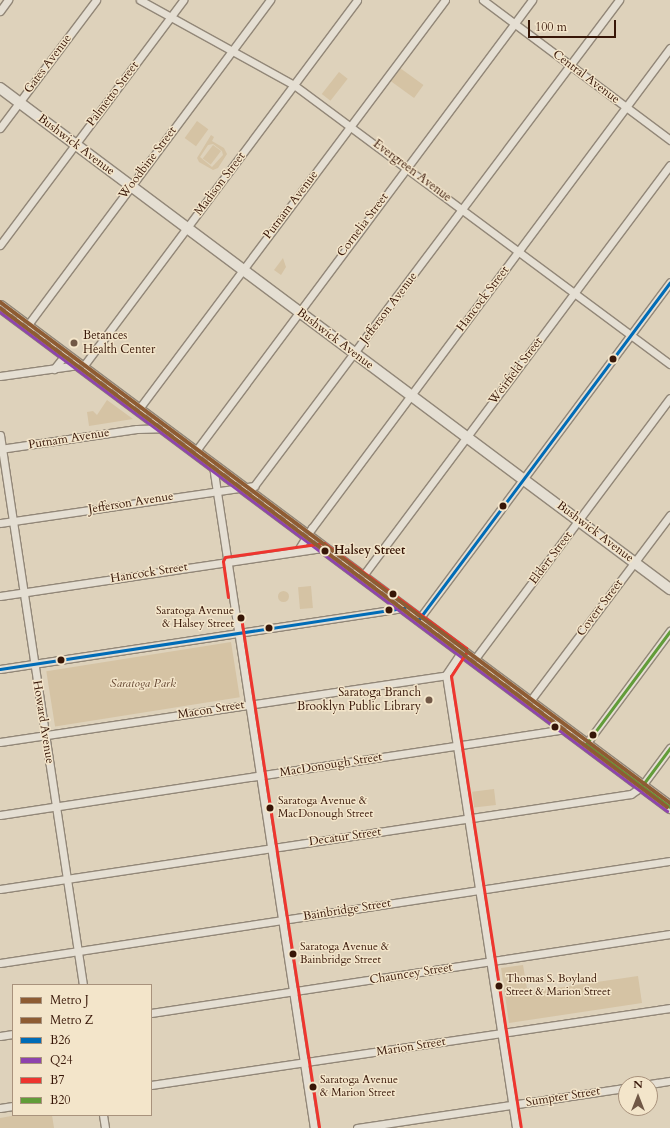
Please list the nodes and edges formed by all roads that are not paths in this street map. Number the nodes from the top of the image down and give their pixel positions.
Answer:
1 (8, 0) edge
2 (96, 0) edge
3 (140, 0) edge
4 (183, 0) edge
5 (270, 0) edge
6 (357, 0) edge
7 (445, 0) edge
8 (483, 0) edge
9 (532, 0) edge
10 (619, 0) edge
11 (0, 11) edge
12 (171, 16) junction
13 (514, 23) junction
14 (670, 48) edge
15 (232, 50) junction
16 (570, 65) junction
17 (294, 85) junction
18 (0, 88) edge
19 (19, 102) junction
20 (626, 107) junction
21 (351, 126) junction
22 (0, 128) edge
23 (670, 140) edge
24 (75, 144) junction
25 (670, 165) edge
26 (407, 167) junction
27 (131, 186) junction
28 (462, 209) junction
29 (187, 228) junction
30 (0, 245) edge
31 (519, 251) junction
32 (243, 270) junction
33 (670, 282) edge
34 (574, 293) junction
35 (0, 306) edge
36 (299, 311) junction
37 (27, 326) junction
38 (630, 335) junction
39 (355, 353) junction
40 (65, 355) junction
41 (670, 364) edge
42 (80, 367) junction
43 (54, 369) junction
44 (0, 376) edge
45 (411, 395) junction
46 (670, 398) edge
47 (142, 413) junction
48 (137, 428) junction
49 (162, 428) junction
50 (0, 436) edge
51 (467, 437) junction
52 (1, 449) edge
53 (195, 452) junction
54 (214, 466) junction
55 (523, 479) junction
56 (245, 488) junction
57 (216, 490) junction
58 (670, 515) edge
59 (579, 520) junction
60 (13, 521) junction
61 (0, 523) edge
62 (307, 536) junction
63 (323, 548) junction
64 (298, 550) junction
65 (228, 561) junction
66 (634, 562) junction
67 (362, 577) junction
68 (670, 589) edge
69 (24, 592) junction
70 (0, 596) edge
71 (404, 608) junction
72 (419, 619) junction
73 (670, 631) edge
74 (238, 632) junction
75 (462, 651) junction
76 (474, 660) junction
77 (35, 664) junction
78 (0, 669) edge
79 (446, 675) junction
80 (530, 702) junction
81 (250, 704) junction
82 (566, 730) junction
83 (45, 735) junction
84 (0, 742) edge
85 (586, 744) junction
86 (458, 746) junction
87 (670, 748) edge
88 (260, 776) junction
89 (641, 786) junction
90 (56, 807) junction
91 (670, 807) edge
92 (0, 815) edge
93 (469, 818) junction
94 (271, 848) junction
95 (670, 861) edge
96 (68, 879) junction
97 (0, 889) edge
98 (480, 890) junction
99 (282, 920) junction
100 (670, 934) edge
101 (78, 950) junction
102 (491, 962) junction
103 (0, 963) edge
104 (83, 984) edge
105 (293, 992) junction
106 (670, 1008) edge
107 (152, 1013) edge
108 (501, 1033) junction
109 (12, 1034) edge
110 (0, 1036) edge
111 (304, 1063) junction
112 (670, 1081) edge
113 (658, 1083) edge
114 (152, 1085) edge
115 (618, 1089) edge
116 (512, 1105) junction
117 (12, 1106) edge
118 (0, 1108) edge
119 (103, 1116) edge
120 (105, 1128) edge
121 (314, 1128) edge
122 (357, 1128) edge
123 (516, 1128) edge

1 - 11 street
2 - 19 street, Gates Avenue
3 - 12 street, Evergreen Avenue
4 - 12 street, Palmetto Street
5 - 15 street, Woodbine Street
6 - 17 street, Madison Street
7 - 21 street, Putnam Avenue
8 - 13 street, Central Avenue
9 - 13 street, Cornelia Street
10 - 16 street, Jefferson Avenue
12 - 15 street, Evergreen Avenue
12 - 24 street, Palmetto Street
13 - 16 street, Central Avenue
13 - 26 street, Cornelia Street
14 - 20 street, Hancock Street
15 - 17 street, Evergreen Avenue
15 - 27 street, Woodbine Street
16 - 20 street, Central Avenue
16 - 28 street, Jefferson Avenue
17 - 21 street, Evergreen Avenue
17 - 29 street, Madison Street
18 - 19 main road, Bushwick Avenue
19 - 22 street, Gates Avenue
19 - 24 main road, Bushwick Avenue
20 - 23 street, Central Avenue
20 - 31 street, Hancock Street
21 - 26 street, Evergreen Avenue
21 - 32 street, Putnam Avenue
24 - 27 main road, Bushwick Avenue
24 - 30 street, Palmetto Street
25 - 34 street, Weirfield Street
26 - 28 street, Evergreen Avenue
26 - 36 street, Cornelia Street
27 - 29 main road, Bushwick Avenue
27 - 37 street, Woodbine Street
28 - 31 street, Evergreen Avenue
28 - 39 street, Jefferson Avenue
29 - 32 main road, Bushwick Avenue
29 - 42 street, Madison Street
31 - 34 street, Evergreen Avenue
31 - 45 street, Hancock Street
32 - 36 main road, Bushwick Avenue
32 - 47 street, Putnam Avenue
33 - 38 street
34 - 38 street, Evergreen Avenue
34 - 51 street, Weirfield Street
35 - 37 main road
36 - 39 main road, Bushwick Avenue
36 - 53 street, Cornelia Street
37 - 40 main road
38 - 41 street, Evergreen Avenue
38 - 55 street
39 - 45 main road, Bushwick Avenue
39 - 56 street, Jefferson Avenue
40 - 42 main road
40 - 43 street
42 - 43 street
42 - 47 main road
43 - 44 street
45 - 51 main road, Bushwick Avenue
45 - 62 street, Hancock Street
46 - 59 street, Eldert Street
47 - 48 street, Putnam Avenue
47 - 49 main road
48 - 49 street, Putnam Avenue
48 - 52 street, Putnam Avenue
49 - 53 main road
50 - 52 street, Howard Avenue
51 - 55 main road, Bushwick Avenue
51 - 67 street, Weirfield Street
52 - 60 street, Howard Avenue
53 - 54 main road
54 - 56 main road
54 - 57 street
55 - 59 main road, Bushwick Avenue
55 - 72 street
56 - 57 street, Jefferson Avenue
56 - 62 main road
57 - 60 street, Jefferson Avenue
57 - 65 street
58 - 66 street, Covert Street
59 - 66 main road, Bushwick Avenue
59 - 76 street, Eldert Street
60 - 61 street, Jefferson Avenue
60 - 69 street, Howard Avenue
62 - 63 main road
62 - 64 street, Hancock Street
63 - 64 street, Hancock Street
63 - 67 main road
64 - 65 street, Hancock Street
65 - 69 street, Hancock Street
65 - 74 street
66 - 68 main road, Bushwick Avenue
66 - 80 street, Covert Street
67 - 71 main road
69 - 70 street, Hancock Street
69 - 77 street, Howard Avenue
71 - 72 main road
71 - 74 street
72 - 75 main road
73 - 85 street
74 - 77 street
74 - 81 street
75 - 76 main road
75 - 79 street
76 - 80 main road
77 - 78 street
77 - 83 street, Howard Avenue
79 - 81 street, Macon Street
79 - 86 street
80 - 82 main road
81 - 83 street, Macon Street
81 - 88 street
82 - 85 main road
82 - 86 street, MacDonough Street
83 - 84 street, Macon Street
83 - 90 street, Howard Avenue
85 - 89 main road
86 - 88 street, MacDonough Street
86 - 93 street
87 - 89 street, Decatur Street
88 - 90 street, MacDonough Street
88 - 94 street
89 - 91 main road
89 - 93 street, Decatur Street
90 - 92 street, MacDonough Street
90 - 96 street, Howard Avenue
93 - 94 street, Decatur Street
93 - 98 street
94 - 96 street, Decatur Street
94 - 99 street
95 - 98 street, Bainbridge Street
96 - 97 street, Decatur Street
96 - 101 street, Howard Avenue
98 - 99 street, Bainbridge Street
98 - 102 street
99 - 101 street, Bainbridge Street
99 - 105 street
100 - 102 street, Chauncey Street
101 - 103 street, Bainbridge Street
101 - 104 street, Howard Avenue
102 - 105 street, Chauncey Street
102 - 108 street
105 - 107 street, Chauncey Street
105 - 111 street
106 - 108 street, Marion Street
108 - 111 street, Marion Street
108 - 116 street
109 - 110 street
111 - 114 street, Marion Street
111 - 121 street
112 - 113 street
115 - 116 street, Sumpter Street
116 - 122 street, Sumpter Street
116 - 123 street
117 - 118 street
119 - 120 street

